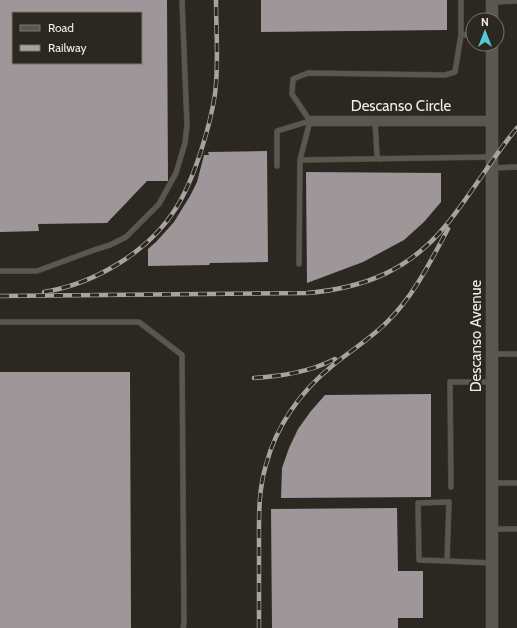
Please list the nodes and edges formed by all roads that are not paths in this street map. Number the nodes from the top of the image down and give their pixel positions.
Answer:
1 (182, 0) edge
2 (461, 0) edge
3 (492, 1) edge
4 (517, 2) edge
5 (492, 12) edge
6 (461, 35) junction
7 (465, 35) edge
8 (492, 52) edge
9 (310, 121) junction
10 (375, 121) junction
11 (492, 121) junction
12 (380, 159) junction
13 (300, 160) junction
14 (492, 162) junction
15 (277, 166) dead end
16 (517, 167) edge
17 (299, 264) dead end
18 (0, 271) edge
19 (0, 322) edge
20 (492, 354) junction
21 (517, 354) edge
22 (492, 382) junction
23 (492, 483) junction
24 (517, 483) edge
25 (451, 487) dead end
26 (492, 529) junction
27 (517, 529) edge
28 (447, 562) junction
29 (492, 563) junction
30 (183, 628) edge
31 (492, 628) edge

1 - 18 lane
2 - 6 lane
3 - 4 lane
3 - 5 street
6 - 7 lane
6 - 9 lane
8 - 11 street, Descanso Avenue
9 - 10 street, Descanso Circle
9 - 13 lane
9 - 15 lane
10 - 11 street, Descanso Circle
10 - 12 lane
11 - 14 street, Descanso Avenue
12 - 13 lane
12 - 14 lane
13 - 17 lane
14 - 16 lane
14 - 20 street, Descanso Avenue
19 - 30 lane
20 - 21 lane
20 - 22 street, Descanso Avenue
22 - 23 street, Descanso Avenue
22 - 25 lane
23 - 24 lane
23 - 26 street, Descanso Avenue
26 - 27 lane
26 - 29 street, Descanso Avenue
28 - 28 lane
28 - 29 lane
29 - 31 street, Descanso Avenue

